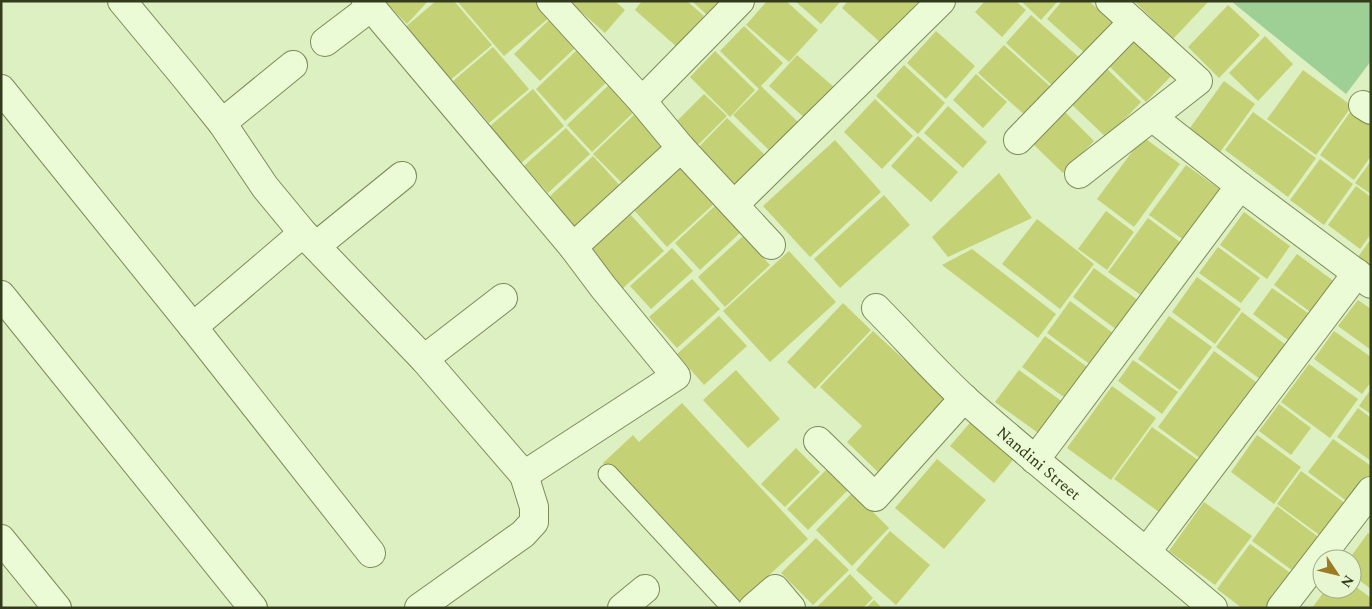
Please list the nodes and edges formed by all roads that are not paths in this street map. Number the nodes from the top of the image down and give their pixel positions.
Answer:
1 (122, 1) edge
2 (551, 1) edge
3 (740, 1) edge
4 (941, 1) edge
5 (1110, 1) edge
6 (369, 4) edge
7 (1133, 22) junction
8 (325, 42) dead end
9 (294, 64) dead end
10 (1, 89) edge
11 (642, 101) junction
12 (1152, 117) junction
13 (222, 123) junction
14 (1018, 140) dead end
15 (681, 148) junction
16 (1079, 174) dead end
17 (402, 176) dead end
18 (1240, 186) junction
19 (734, 205) junction
20 (310, 239) junction
21 (771, 246) dead end
22 (573, 247) junction
23 (1364, 278) edge
24 (1, 295) edge
25 (503, 298) dead end
26 (876, 308) dead end
27 (193, 327) junction
28 (424, 359) junction
29 (964, 398) junction
30 (818, 442) dead end
31 (1035, 460) junction
32 (608, 474) dead end
33 (524, 475) junction
34 (1371, 491) edge
35 (1, 539) edge
36 (1147, 551) junction
37 (371, 553) dead end
38 (644, 589) dead end
39 (58, 608) edge
40 (253, 608) edge
41 (419, 608) edge
42 (622, 608) edge
43 (734, 608) edge
44 (744, 608) edge
45 (753, 608) edge
46 (791, 608) edge
47 (1212, 608) edge
48 (1281, 608) edge

1 - 13 street
2 - 11 street
3 - 11 street
4 - 19 street
5 - 7 street
6 - 8 street
6 - 22 street
7 - 12 street
7 - 14 street
9 - 13 street
10 - 27 street
11 - 15 street
12 - 16 street
12 - 18 street
13 - 20 street
15 - 19 street
15 - 22 street
17 - 20 street
18 - 23 street
18 - 31 street
19 - 21 street
20 - 27 street
20 - 28 street
22 - 33 street
23 - 36 street
24 - 40 street
25 - 28 street
26 - 29 street, Nandini Street
27 - 37 street
28 - 33 street
29 - 30 street
29 - 31 street, Nandini Street
31 - 36 street, Nandini Street
32 - 43 lane
33 - 41 street
34 - 48 street
35 - 39 street
36 - 47 street, Nandini Street
38 - 42 street
43 - 44 lane
45 - 46 street

